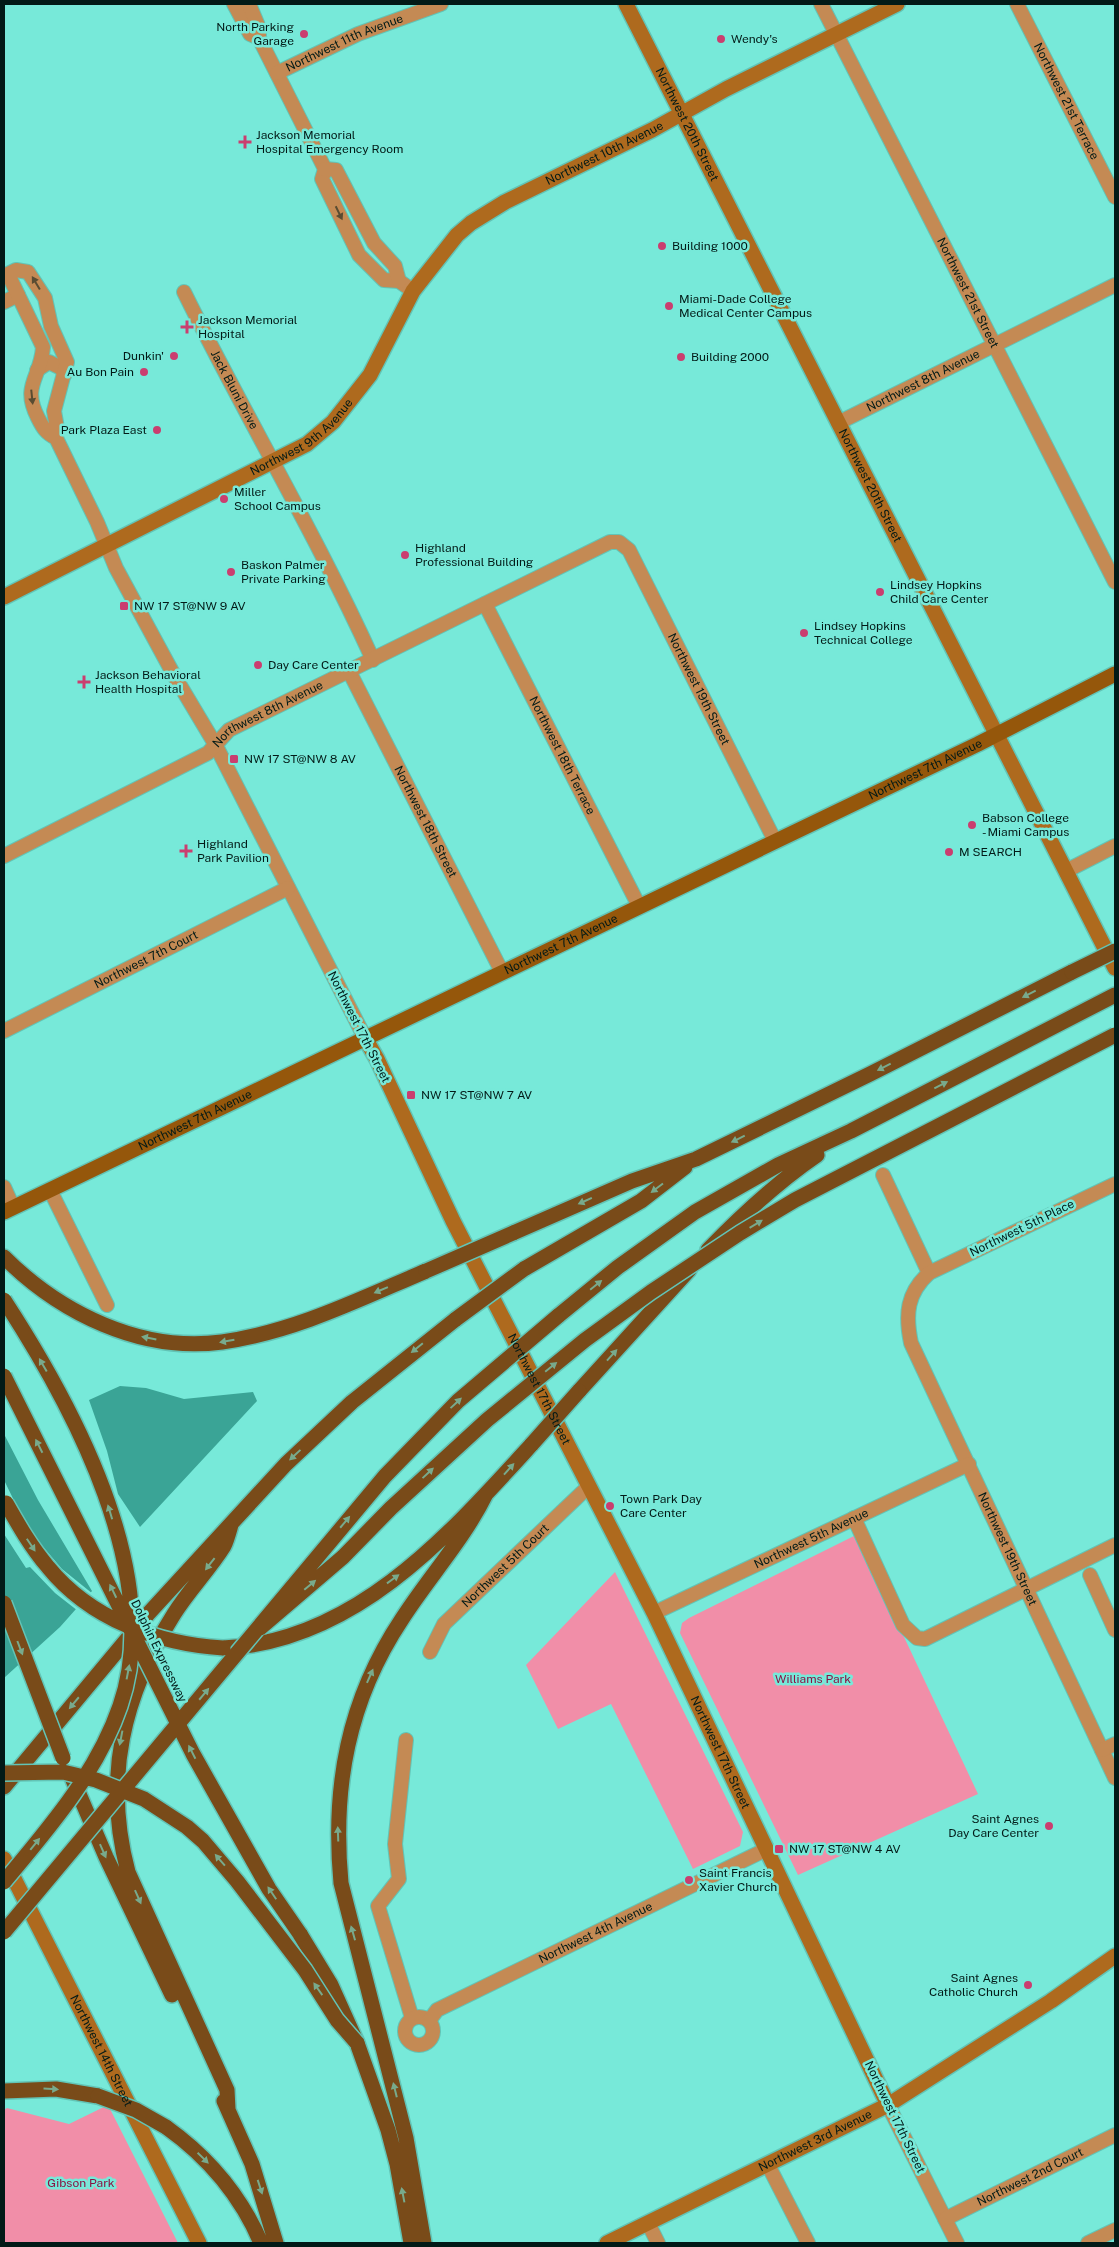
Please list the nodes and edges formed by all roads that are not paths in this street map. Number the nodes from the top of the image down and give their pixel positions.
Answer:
1 (234, 4) edge
2 (249, 4) edge
3 (441, 4) edge
4 (626, 4) edge
5 (821, 4) edge
6 (897, 4) edge
7 (1018, 4) edge
8 (836, 34) junction
9 (259, 38) junction
10 (277, 73) junction
11 (682, 114) junction
12 (326, 169) junction
13 (1115, 197) edge
14 (6, 275) edge
15 (399, 280) junction
16 (1115, 284) edge
17 (413, 291) junction
18 (184, 292) dead end
19 (18, 295) junction
20 (4, 302) edge
21 (994, 346) junction
22 (37, 370) junction
23 (65, 374) junction
24 (838, 423) junction
25 (56, 438) junction
26 (273, 461) junction
27 (619, 542) joint
28 (106, 544) junction
29 (1115, 582) edge
30 (4, 597) edge
31 (485, 604) junction
32 (373, 660) junction
33 (349, 671) junction
34 (1115, 674) edge
35 (996, 734) junction
36 (215, 744) junction
37 (775, 841) junction
38 (1115, 846) edge
39 (4, 856) edge
40 (1066, 871) junction
41 (288, 888) junction
42 (639, 906) junction
43 (1115, 951) edge
44 (1115, 968) edge
45 (502, 972) junction
46 (1115, 995) edge
47 (4, 1031) edge
48 (1115, 1035) edge
49 (364, 1038) junction
50 (851, 1132) junction
51 (696, 1159) junction
52 (883, 1175) dead end
53 (1115, 1184) edge
54 (4, 1187) edge
55 (50, 1190) junction
56 (9, 1210) edge
57 (4, 1257) edge
58 (929, 1273) junction
59 (4, 1300) edge
60 (107, 1306) dead end
61 (908, 1317) joint
62 (4, 1376) edge
63 (969, 1464) junction
64 (589, 1486) junction
65 (486, 1494) junction
66 (4, 1498) edge
67 (854, 1518) junction
68 (232, 1521) junction
69 (1115, 1545) edge
70 (1090, 1575) dead end
71 (1027, 1589) junction
72 (4, 1602) edge
73 (654, 1613) junction
74 (260, 1628) junction
75 (1115, 1630) edge
76 (430, 1652) dead end
77 (406, 1740) dead end
78 (1115, 1744) edge
79 (1102, 1750) junction
80 (4, 1773) edge
81 (1115, 1778) edge
82 (4, 1787) edge
83 (767, 1849) junction
84 (4, 1859) edge
85 (4, 1882) edge
86 (4, 1932) edge
87 (1115, 1956) edge
88 (412, 2018) junction
89 (429, 2021) junction
90 (357, 2043) junction
91 (4, 2091) edge
92 (888, 2105) junction
93 (228, 2109) junction
94 (1115, 2135) edge
95 (768, 2164) junction
96 (945, 2220) junction
97 (648, 2224) junction
98 (1115, 2230) edge
99 (199, 2243) edge
100 (261, 2243) edge
101 (276, 2243) edge
102 (411, 2243) edge
103 (424, 2243) edge
104 (607, 2243) edge
105 (658, 2243) edge
106 (808, 2243) edge
107 (957, 2243) edge
108 (1088, 2243) edge

1 - 9 street
2 - 9 street
3 - 10 street, Northwest 11th Avenue
4 - 11 street, Northwest 20th Street
5 - 8 street, Northwest 21st Street
6 - 8 street, Northwest 10th Avenue
7 - 13 street, Northwest 21st Terrace
8 - 11 street, Northwest 10th Avenue
8 - 21 street, Northwest 21st Street
9 - 10 street
10 - 12 street
11 - 17 street, Northwest 10th Avenue
11 - 24 street, Northwest 20th Street
12 - 15 street
12 -> 15 street
14 - 19 street
23 -> 14 street
15 - 17 street
16 - 21 street, Northwest 8th Avenue
17 - 26 street, Northwest 9th Avenue
18 - 26 street, Jack Bluni Drive
19 - 20 street
19 - 22 street
21 - 24 street, Northwest 8th Avenue
21 - 29 street, Northwest 21st Street
22 - 23 street
22 -> 25 street
23 - 25 street
24 - 35 street, Northwest 20th Street
25 - 28 street, Northwest 17th Street
26 - 28 street, Northwest 9th Avenue
26 - 32 street
27 - 31 street, Northwest 8th Avenue
27 - 37 street, Northwest 19th Street
28 - 30 street, Northwest 9th Avenue
28 - 36 street, Northwest 17th Street
31 - 32 street, Northwest 8th Avenue
31 - 42 street, Northwest 18th Terrace
32 - 33 street, Northwest 8th Avenue
33 - 36 street, Northwest 8th Avenue
33 - 45 street, Northwest 18th Street
34 - 35 main road, Northwest 7th Avenue
35 - 37 main road, Northwest 7th Avenue
35 - 40 street, Northwest 20th Street
36 - 39 street, Northwest 8th Avenue
36 - 41 street, Northwest 17th Street
37 - 42 main road, Northwest 7th Avenue
38 - 40 street
40 - 44 street, Northwest 20th Street
41 - 47 street, Northwest 7th Court
41 - 49 street, Northwest 17th Street
42 - 45 main road, Northwest 7th Avenue
43 -> 51 highway, bridge
45 - 49 main road, Northwest 7th Avenue
50 -> 46 highway
74 -> 48 highway, bridge
49 - 55 main road, Northwest 7th Avenue
49 - 64 street, Northwest 17th Street
65 -> 50 highway, bridge
74 -> 50 highway, bridge
51 -> 57 highway, bridge
51 -> 68 highway, bridge
52 - 58 street
53 - 58 street, Northwest 5th Place
54 - 56 street
55 - 56 main road, Northwest 7th Avenue
55 - 60 street
58 - 61 street, Northwest 5th Place
85 -> 59 highway, bridge
61 - 63 street, Northwest 19th Street
90 -> 62 highway, Dolphin Expressway, bridge
63 - 67 street, Northwest 5th Avenue
63 - 71 street, Northwest 19th Street
64 - 73 street, Northwest 17th Street
64 - 76 street, Northwest 5th Court
66 -> 65 highway, bridge
103 -> 65 highway
67 - 71 street
67 - 73 street, Northwest 5th Avenue
68 -> 82 highway
68 -> 93 highway
69 - 71 street
70 - 75 street
71 - 79 street, Northwest 19th Street
72 -> 93 highway, bridge
73 - 83 street, Northwest 17th Street
86 -> 74 highway, bridge
77 - 88 street
78 - 79 street
79 - 81 street, Northwest 19th Street
90 -> 80 highway, bridge
83 - 89 street, Northwest 4th Avenue
83 - 92 street, Northwest 17th Street
84 - 99 street, Northwest 14th Street
87 - 92 street, Northwest 3rd Avenue
88 - 89 street
88 - 89 street
102 -> 90 highway, Dolphin Expressway
91 -> 100 highway, bridge
92 - 95 street, Northwest 3rd Avenue
92 - 96 street, Northwest 17th Street
93 -> 101 highway
94 - 96 street, Northwest 2nd Court
95 - 97 street, Northwest 3rd Avenue
95 - 106 street
96 - 107 street, Northwest 17th Street
97 - 104 street, Northwest 3rd Avenue
97 - 105 street
98 - 108 street

